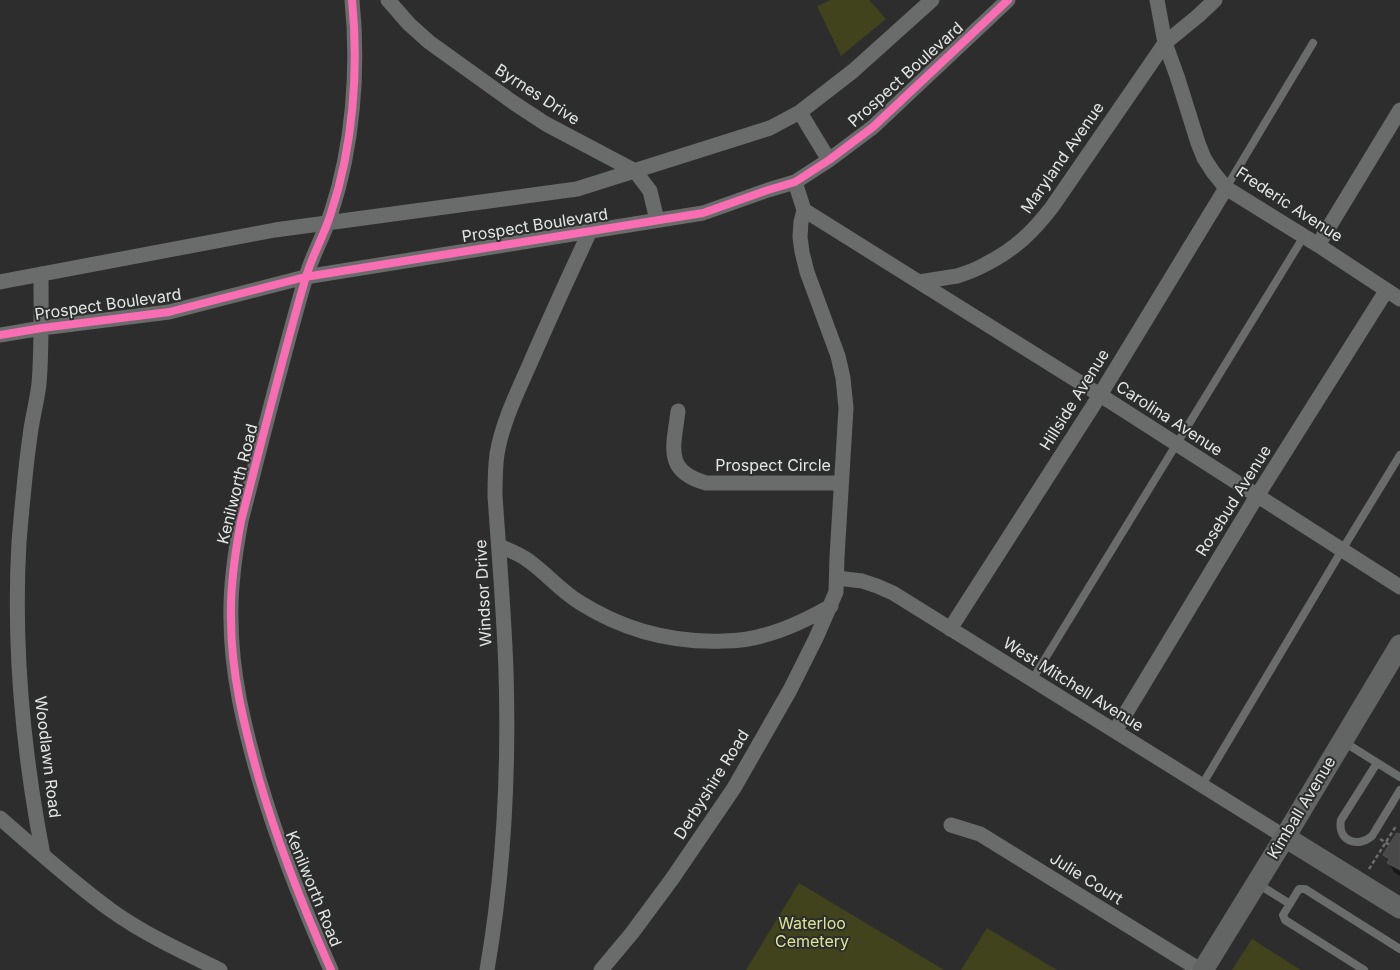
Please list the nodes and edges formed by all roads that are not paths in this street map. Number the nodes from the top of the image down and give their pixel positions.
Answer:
1 (352, 0) edge
2 (388, 0) edge
3 (932, 0) edge
4 (1008, 0) edge
5 (1157, 0) edge
6 (1209, 3) edge
7 (1165, 43) junction
8 (1313, 43) dead end
9 (1400, 110) edge
10 (800, 112) junction
11 (829, 160) junction
12 (635, 171) junction
13 (795, 182) junction
14 (1226, 188) junction
15 (804, 210) junction
16 (657, 220) junction
17 (327, 223) junction
18 (590, 231) junction
19 (1304, 236) junction
20 (1318, 245) junction
21 (40, 274) junction
22 (305, 277) junction
23 (0, 282) edge
24 (919, 282) junction
25 (1386, 291) junction
26 (1400, 299) edge
27 (42, 328) junction
28 (0, 335) edge
29 (1100, 395) junction
30 (678, 411) dead end
31 (1176, 444) junction
32 (1400, 455) edge
33 (841, 483) junction
34 (1257, 496) junction
35 (499, 546) junction
36 (1342, 550) junction
37 (837, 578) junction
38 (1400, 587) edge
39 (831, 606) junction
40 (950, 630) junction
41 (1400, 645) edge
42 (1032, 680) junction
43 (1114, 731) junction
44 (1343, 741) junction
45 (1377, 763) junction
46 (1400, 778) edge
47 (1202, 785) junction
48 (1400, 790) edge
49 (0, 818) edge
50 (950, 825) dead end
51 (1285, 836) junction
52 (43, 855) junction
53 (1256, 883) junction
54 (1290, 904) junction
55 (1400, 908) edge
56 (1400, 949) edge
57 (220, 970) edge
58 (331, 970) edge
59 (487, 970) edge
60 (601, 970) edge
61 (1201, 970) edge
62 (1364, 970) edge

1 - 17 street, Kenilworth Road
2 - 12 street, Byrnes Drive
3 - 10 street, Prospect Boulevard
4 - 11 street, Prospect Boulevard
5 - 7 street, Frederic Avenue
6 - 7 street, Maryland Avenue
7 - 14 street, Frederic Avenue
7 - 24 street, Maryland Avenue
8 - 14 lane
9 - 20 street
10 - 11 street
10 - 12 street, Prospect Boulevard
11 - 13 street, Prospect Boulevard
12 - 16 street, Byrnes Drive
12 - 17 street, Prospect Boulevard
13 - 15 street
13 - 16 street, Prospect Boulevard
14 - 19 street, Frederic Avenue
14 - 29 street, Hillside Avenue
15 - 24 street
15 - 33 street
16 - 18 street, Prospect Boulevard
17 - 21 street, Prospect Boulevard
17 - 22 street, Kenilworth Road
18 - 22 street, Prospect Boulevard
18 - 35 street, Windsor Drive
19 - 20 street, Frederic Avenue
19 - 31 lane
20 - 25 street, Frederic Avenue
21 - 23 street, Prospect Boulevard
21 - 27 street, Woodlawn Road
22 - 27 street, Prospect Boulevard
22 - 58 street, Kenilworth Road
24 - 29 street, Carolina Avenue
25 - 26 street, Frederic Avenue
25 - 34 street, Rosebud Avenue
27 - 28 street, Prospect Boulevard
27 - 52 street, Woodlawn Road
29 - 31 street, Carolina Avenue
29 - 40 street, Hillside Avenue
30 - 33 street, Prospect Circle
31 - 34 street, Carolina Avenue
31 - 42 lane
32 - 36 lane
33 - 37 street
34 - 36 street, Carolina Avenue
34 - 43 street, Rosebud Avenue
35 - 39 street
35 - 59 street, Windsor Drive
36 - 38 street, Carolina Avenue
36 - 47 lane
37 - 39 street, Derbyshire Road
37 - 40 street, West Mitchell Avenue
39 - 60 street, Derbyshire Road
40 - 42 street, West Mitchell Avenue
41 - 44 main road, Kimball Avenue
42 - 43 street, West Mitchell Avenue
43 - 47 street, West Mitchell Avenue
44 - 45 lane
44 - 51 main road, Kimball Avenue
45 - 46 lane
45 - 48 lane
47 - 51 street, West Mitchell Avenue
49 - 52 street
50 - 61 street, Julie Court
51 - 53 main road, Kimball Avenue
51 - 55 main road
52 - 57 street
53 - 54 lane
53 - 61 main road, Kimball Avenue
54 - 56 lane
54 - 62 lane

